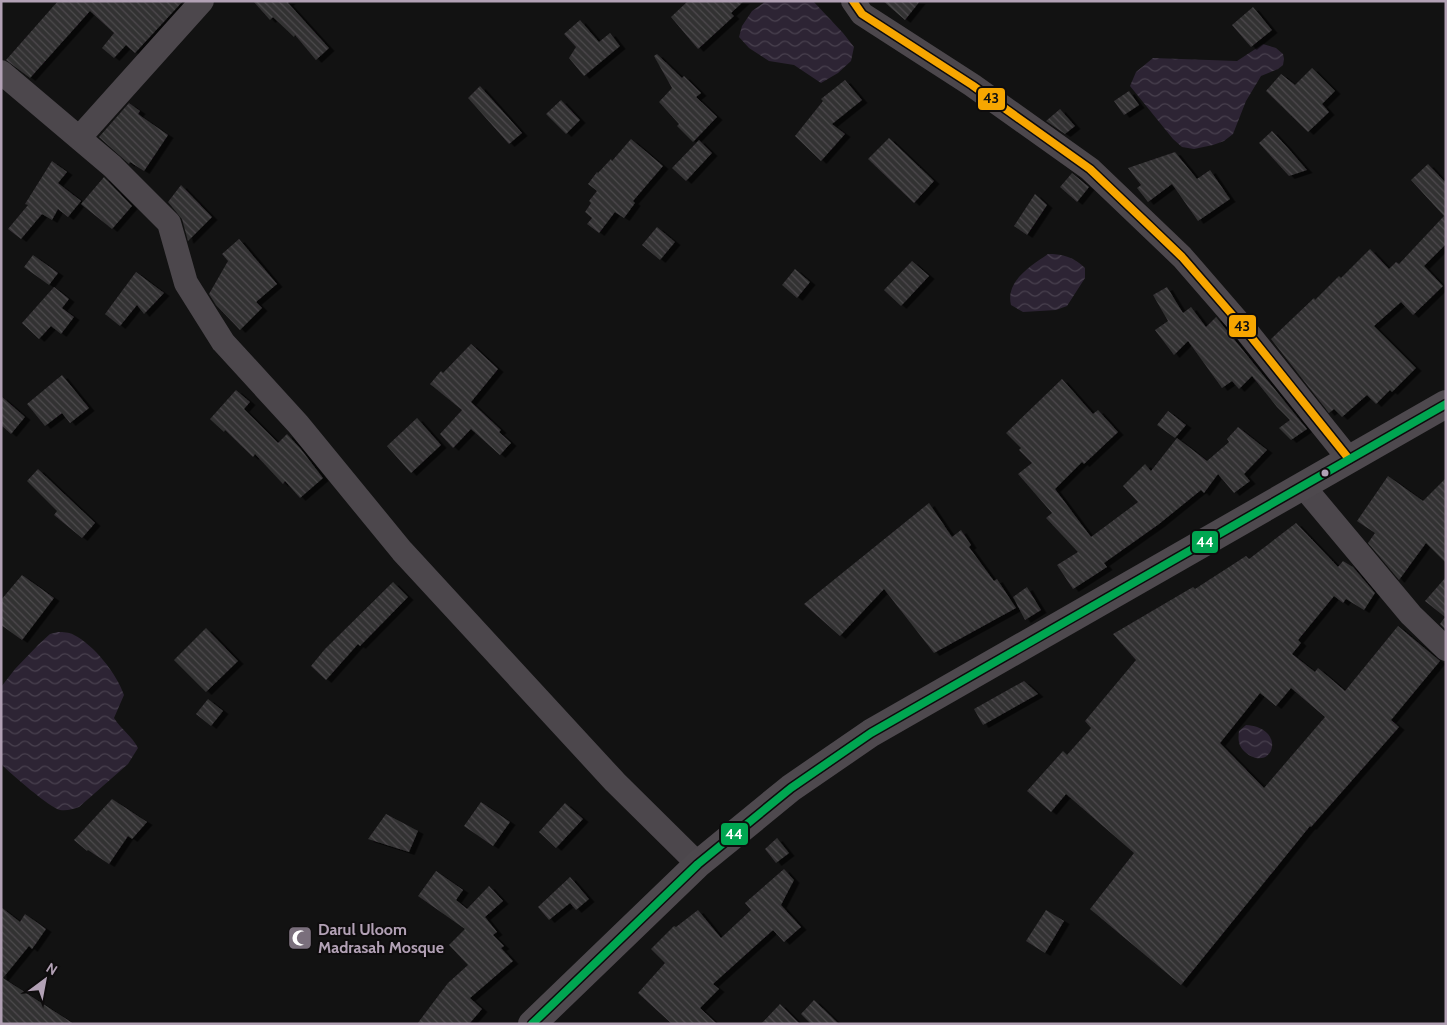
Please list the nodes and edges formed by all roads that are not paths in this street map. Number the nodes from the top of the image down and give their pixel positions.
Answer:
1 (202, 1) edge
2 (853, 1) edge
3 (1, 72) edge
4 (79, 138) junction
5 (1446, 404) edge
6 (1350, 459) junction
7 (1303, 486) junction
8 (1446, 649) edge
9 (698, 864) junction
10 (532, 1024) edge

1 - 4 street
2 - 6 street
3 - 4 street
4 - 9 street
5 - 6 highway
6 - 7 highway
7 - 8 street
7 - 9 highway
9 - 10 highway

